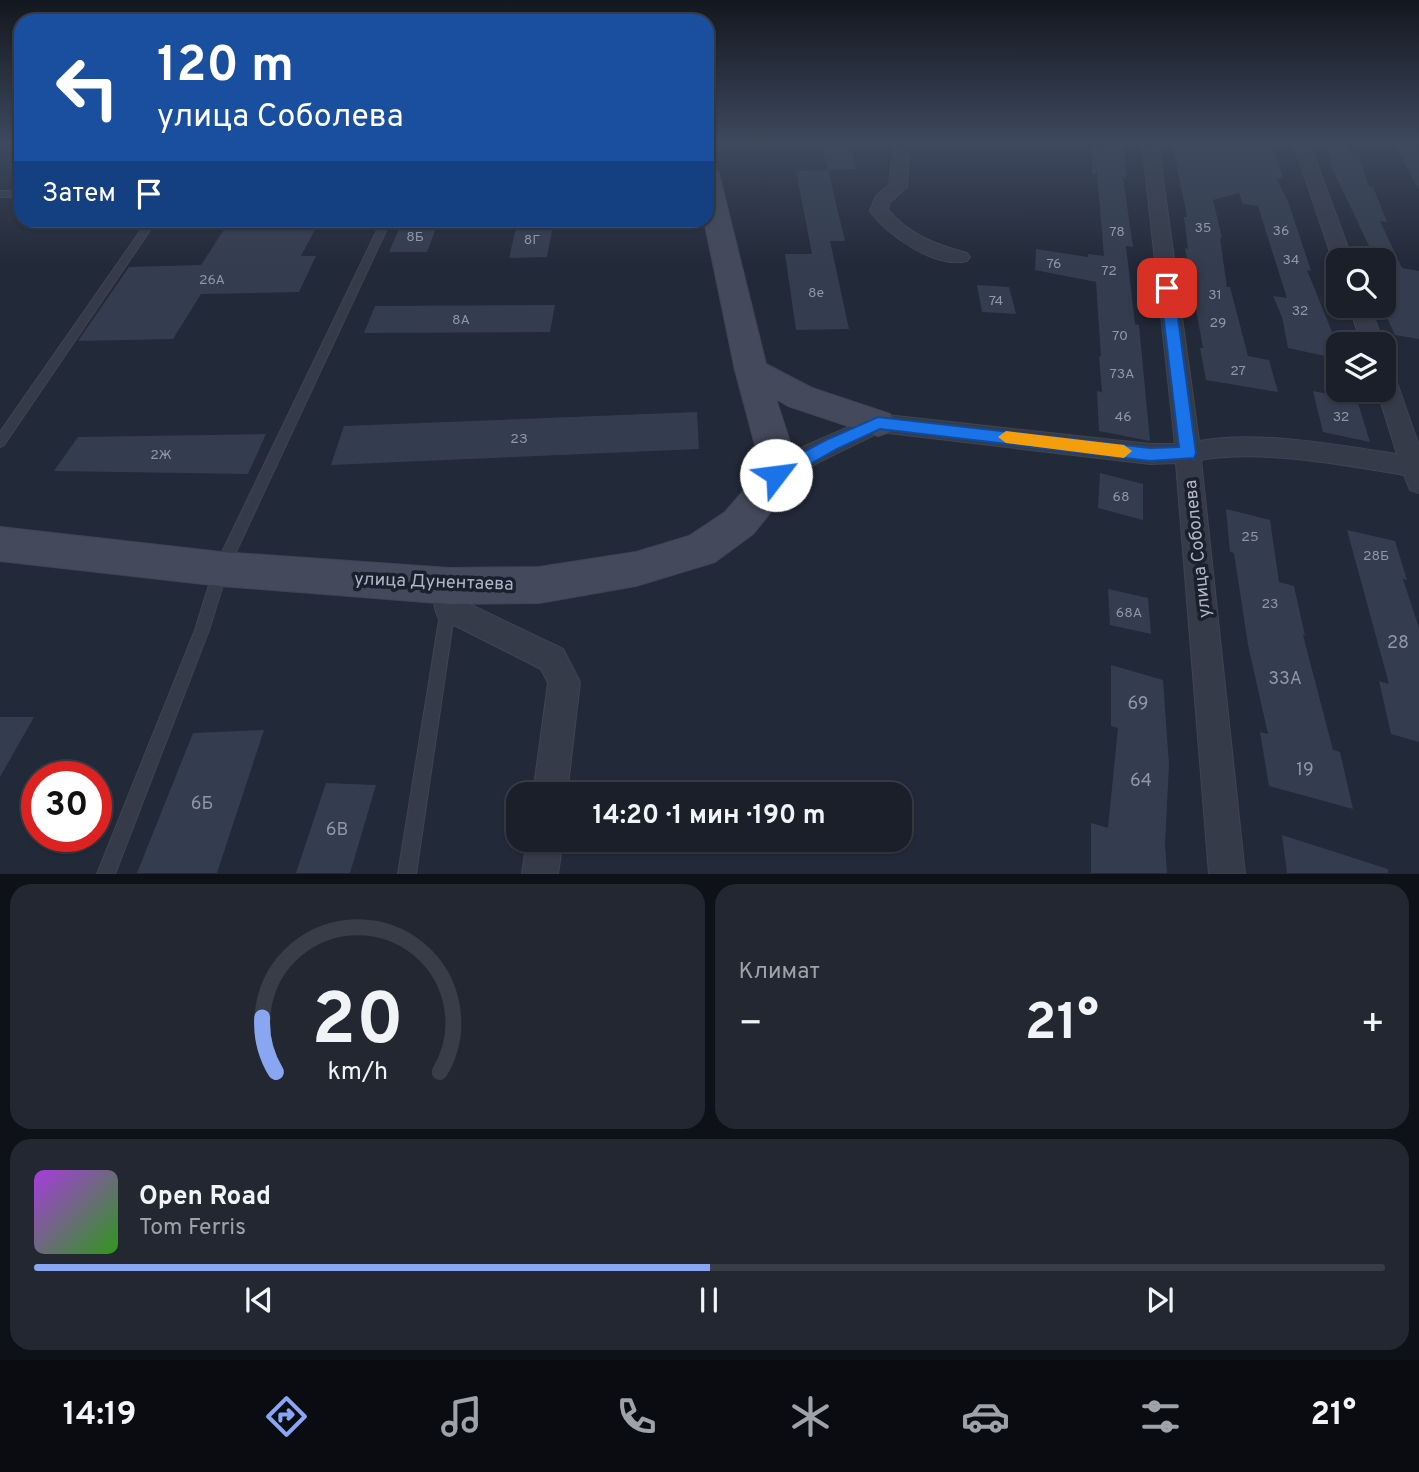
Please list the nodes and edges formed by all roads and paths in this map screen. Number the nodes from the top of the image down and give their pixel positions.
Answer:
1 (898, 183) edge
2 (1155, 183) edge
3 (1315, 183) edge
4 (714, 205) edge
5 (147, 228) edge
6 (383, 228) edge
7 (1338, 248) edge
8 (960, 257) dead end
9 (751, 370) junction
10 (1396, 401) edge
11 (878, 423) junction
12 (1411, 430) edge
13 (0, 442) edge
14 (1188, 453) junction
15 (776, 475) junction
16 (1417, 475) edge
17 (0, 544) edge
18 (221, 569) junction
19 (449, 597) junction
20 (552, 782) edge
21 (543, 852) edge
22 (106, 873) edge
23 (407, 873) edge
24 (540, 873) edge
25 (1227, 873) edge

1 - 8 street
2 - 14 street, улица Соболева
3 - 7 street
4 - 9 street
5 - 13 lane
6 - 18 lane
9 - 11 street
9 - 15 street
10 - 12 street
11 - 14 street
11 - 15 street
12 - 16 street
14 - 16 street
14 - 25 street, улица Соболева
15 - 19 street, улица Дунентаева
17 - 18 street, улица Дунентаева
18 - 19 street, улица Дунентаева
18 - 22 lane
19 - 20 street
19 - 23 lane
21 - 24 street

